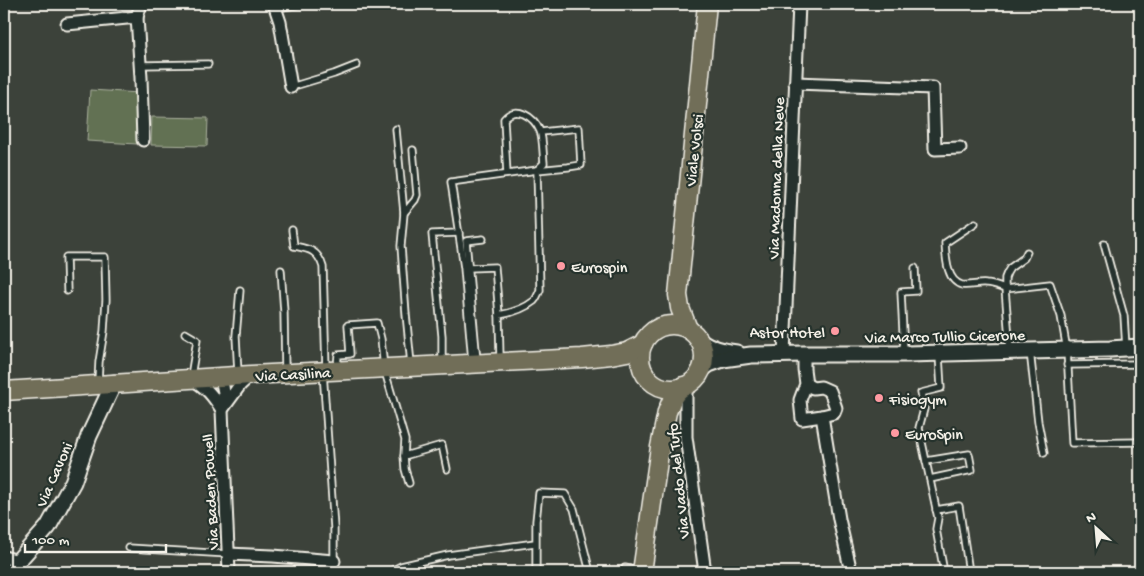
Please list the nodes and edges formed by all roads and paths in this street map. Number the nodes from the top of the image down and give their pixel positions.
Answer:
1 (141, 4) edge
2 (302, 4) edge
3 (708, 4) edge
4 (800, 4) edge
5 (275, 6) edge
6 (137, 17) junction
7 (67, 24) dead end
8 (208, 64) dead end
9 (140, 65) junction
10 (357, 65) dead end
11 (795, 83) junction
12 (292, 87) joint
13 (396, 130) dead end
14 (541, 132) junction
15 (143, 140) dead end
16 (960, 148) dead end
17 (413, 150) dead end
18 (538, 170) junction
19 (507, 174) junction
20 (404, 213) junction
21 (975, 223) dead end
22 (292, 230) dead end
23 (459, 233) junction
24 (483, 239) dead end
25 (1104, 244) dead end
26 (1027, 252) dead end
27 (469, 268) junction
28 (915, 268) dead end
29 (281, 270) dead end
30 (1005, 289) junction
31 (240, 290) dead end
32 (67, 291) dead end
33 (678, 296) junction
34 (498, 315) junction
35 (185, 334) dead end
36 (694, 335) junction
37 (647, 338) junction
38 (1133, 347) edge
39 (1030, 351) junction
40 (1010, 352) junction
41 (784, 354) junction
42 (804, 354) junction
43 (904, 354) junction
44 (939, 354) junction
45 (751, 355) junction
46 (582, 358) junction
47 (1067, 358) junction
48 (500, 362) junction
49 (475, 363) junction
50 (442, 364) junction
51 (1140, 364) edge
52 (411, 366) junction
53 (384, 368) junction
54 (329, 371) junction
55 (286, 373) junction
56 (704, 374) junction
57 (244, 375) junction
58 (219, 377) junction
59 (649, 377) junction
60 (191, 378) junction
61 (106, 384) junction
62 (806, 384) junction
63 (685, 389) junction
64 (4, 391) edge
65 (222, 410) junction
66 (822, 416) junction
67 (664, 428) junction
68 (1140, 442) edge
69 (1044, 453) dead end
70 (404, 456) junction
71 (926, 461) junction
72 (447, 469) dead end
73 (930, 478) junction
74 (409, 482) dead end
75 (936, 510) junction
76 (535, 543) junction
77 (129, 548) dead end
78 (228, 554) junction
79 (11, 563) edge
80 (334, 566) edge
81 (229, 572) edge
82 (392, 572) edge
83 (536, 572) edge
84 (590, 572) edge
85 (624, 572) edge
86 (642, 572) edge
87 (705, 572) edge
88 (851, 572) edge
89 (944, 572) edge
90 (969, 572) edge

1 - 6 street
2 - 5 lane
3 - 33 main road, Viale Volsci
4 - 11 street, Via Madonna della Neve
5 - 12 street
6 - 7 street
6 - 9 street
8 - 9 lane
9 - 15 street
10 - 12 lane
11 - 16 street
11 - 41 street, Via Madonna della Neve
13 - 20 lane
14 - 18 lane
14 - 18 lane
14 - 19 lane
17 - 20 lane
18 - 19 lane
18 - 34 lane
19 - 23 lane
20 - 52 lane
21 - 30 lane
22 - 54 lane
23 - 49 lane
23 - 50 lane
24 - 27 lane
25 - 38 lane
26 - 30 lane
27 - 34 lane
27 - 49 lane
28 - 43 lane
29 - 55 lane
30 - 40 lane
30 - 47 lane
31 - 57 lane
32 - 61 lane
33 - 36 main road, Viale Volsci
33 - 37 main road, Viale Volsci
34 - 48 lane
35 - 60 lane
36 - 37 main road
36 - 45 main road, Via Marco Tullio Cicerone
36 - 56 main road
37 - 46 main road, Via Casilina
37 - 59 main road
38 - 47 main road, Via Marco Tullio Cicerone
39 - 40 main road, Via Marco Tullio Cicerone
39 - 47 main road, Via Marco Tullio Cicerone
39 - 69 lane
40 - 44 main road, Via Marco Tullio Cicerone
41 - 42 main road, Via Marco Tullio Cicerone
41 - 45 main road, Via Marco Tullio Cicerone
42 - 43 main road, Via Marco Tullio Cicerone
42 - 62 street
43 - 44 main road, Via Marco Tullio Cicerone
44 - 71 lane
45 - 56 main road, Via Marco Tullio Cicerone
46 - 48 main road, Via Casilina
46 - 59 main road, Via Casilina
47 - 51 lane
47 - 68 lane
48 - 49 main road, Via Casilina
49 - 50 main road, Via Casilina
50 - 52 main road, Via Casilina
52 - 53 main road, Via Casilina
53 - 54 main road, Via Casilina
53 - 54 lane
53 - 70 lane
54 - 55 main road, Via Casilina
54 - 80 lane
55 - 57 main road, Via Casilina
56 - 63 main road
56 - 63 path
57 - 58 main road, Via Casilina
57 - 65 street, Via Baden Powell
58 - 60 main road, Via Casilina
58 - 65 street, Via Baden Powell
59 - 63 main road
59 - 67 main road
60 - 61 main road, Via Casilina
60 - 65 street, Via Baden Powell
61 - 64 main road, Via Casilina
61 - 79 main road, Via Cavoni
62 - 66 street
62 - 66 street
63 - 67 main road
63 - 87 street, Via Vado del Tufo
65 - 78 street, Via Baden Powell
66 - 88 street
67 - 86 main road
70 - 72 lane
70 - 74 lane
71 - 73 lane
71 - 73 lane
73 - 75 lane
75 - 89 lane
75 - 90 lane
76 - 82 lane
76 - 83 lane
76 - 84 lane
77 - 78 lane
78 - 80 street
78 - 81 street, Via Baden Powell
85 - 86 lane

